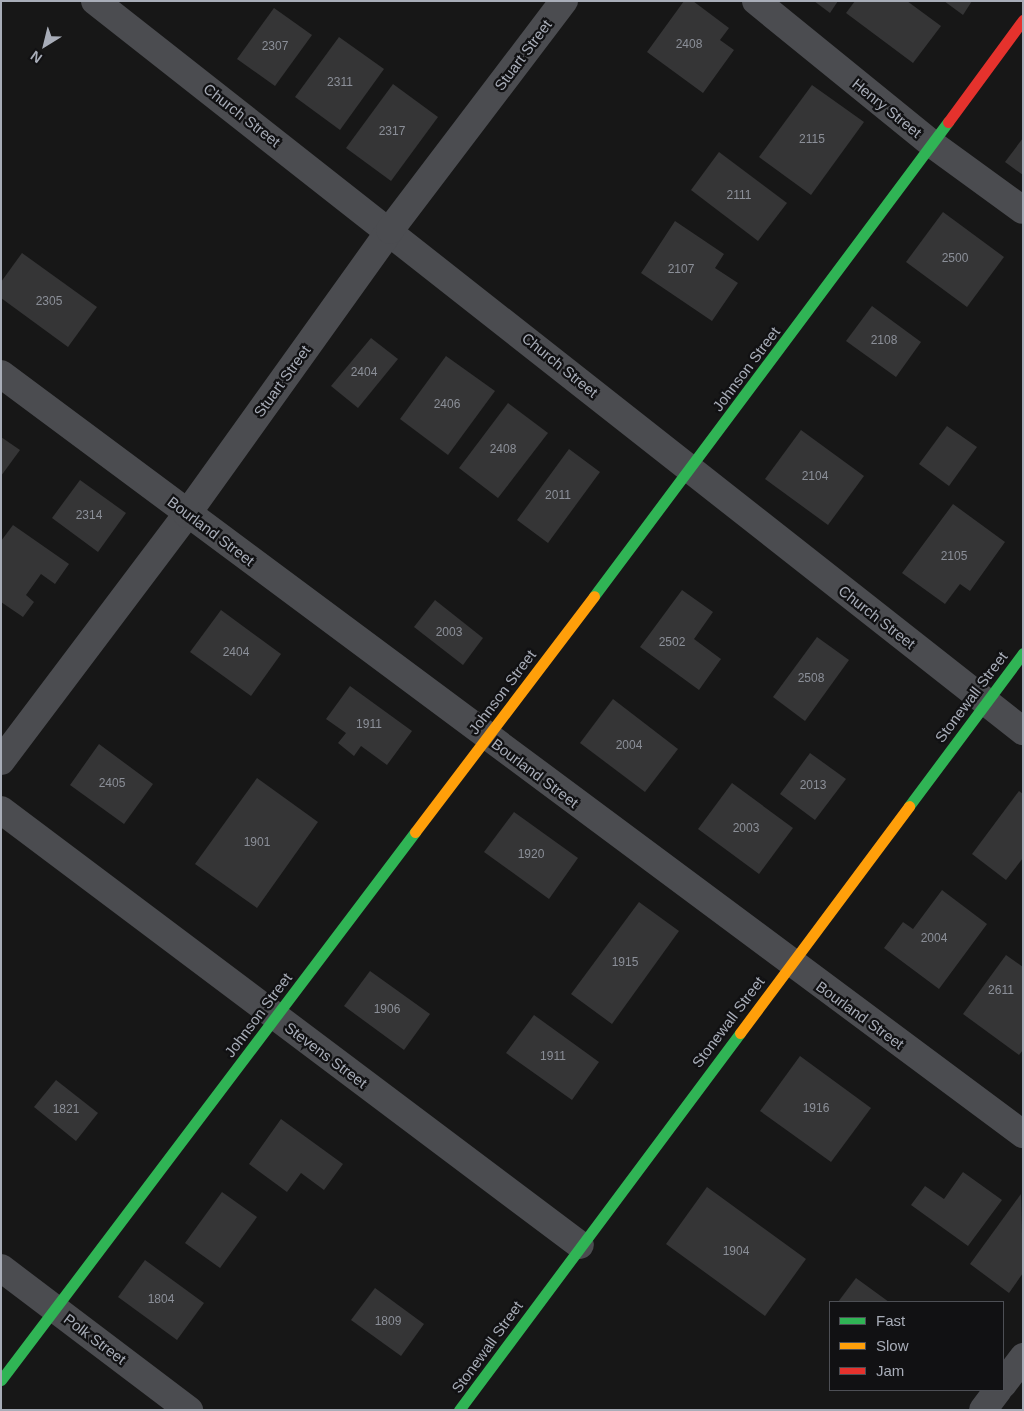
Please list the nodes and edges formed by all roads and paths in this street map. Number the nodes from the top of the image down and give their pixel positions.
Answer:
1 (564, 1) edge
2 (756, 1) edge
3 (112, 6) edge
4 (1023, 20) edge
5 (932, 144) junction
6 (1023, 210) edge
7 (390, 230) junction
8 (1, 374) edge
9 (690, 469) junction
10 (187, 514) junction
11 (1023, 653) edge
12 (986, 702) junction
13 (1023, 732) edge
14 (487, 737) junction
15 (1, 761) edge
16 (1, 810) edge
17 (791, 964) junction
18 (276, 1017) junction
19 (1023, 1134) edge
20 (580, 1245) junction
21 (1, 1268) edge
22 (55, 1309) junction
23 (1023, 1357) edge
24 (1, 1380) edge
25 (1004, 1383) edge
26 (997, 1391) edge
27 (189, 1410) edge
28 (459, 1410) edge
29 (983, 1410) edge

1 - 7 street, Stuart Street
2 - 5 street, Henry Street
3 - 7 street, Church Street
4 - 5 main road, Johnson Street
5 - 6 street, Henry Street
5 - 9 main road, Johnson Street
7 - 9 street, Church Street
7 - 10 street, Stuart Street
8 - 10 street, Bourland Street
9 - 12 street, Church Street
9 - 14 main road, Johnson Street
10 - 14 street, Bourland Street
10 - 15 street, Stuart Street
11 - 12 main road, Stonewall Street
12 - 13 street, Church Street
12 - 17 main road, Stonewall Street
14 - 17 street, Bourland Street
14 - 18 main road, Johnson Street
16 - 18 street, Stevens Street
17 - 19 street, Bourland Street
17 - 20 main road, Stonewall Street
18 - 20 street, Stevens Street
18 - 22 main road, Johnson Street
20 - 28 main road, Stonewall Street
21 - 22 street, Polk Street
22 - 24 main road, Johnson Street
22 - 27 street, Polk Street
23 - 25 street
26 - 29 street

